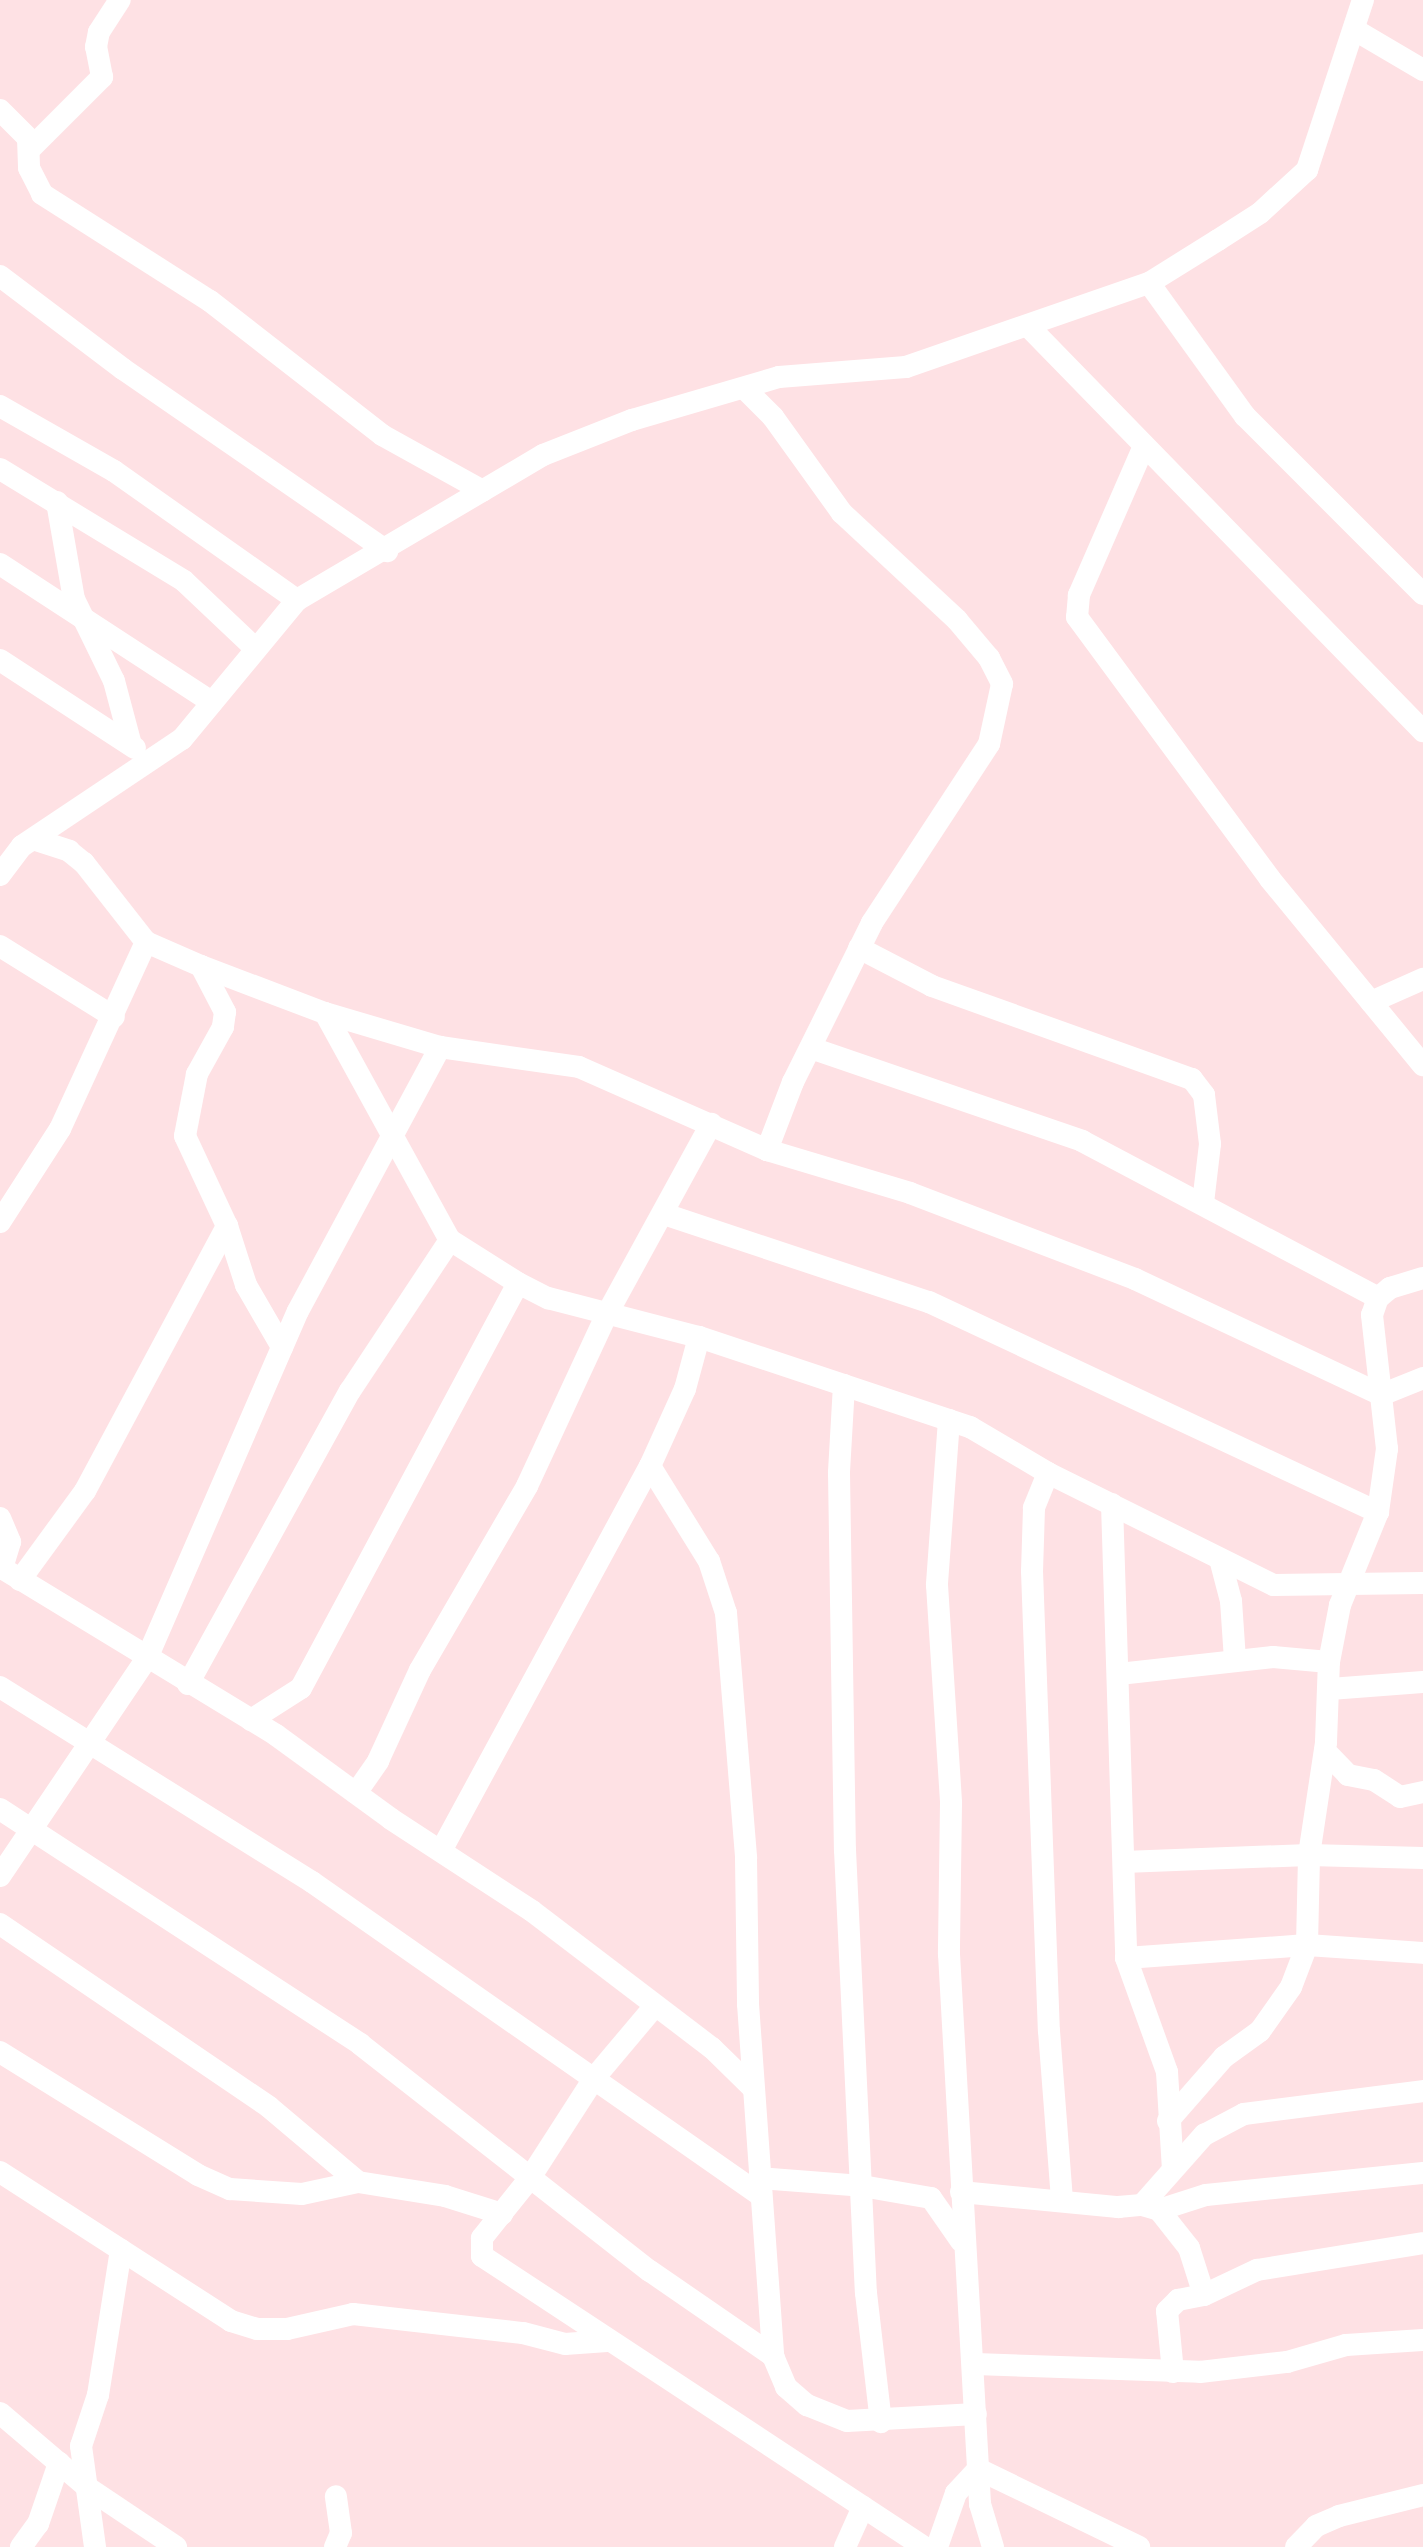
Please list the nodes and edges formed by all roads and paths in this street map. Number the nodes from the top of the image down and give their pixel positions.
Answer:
1 (120, 0) edge
2 (1363, 0) edge
3 (1355, 30) junction
4 (1423, 70) edge
5 (0, 110) edge
6 (30, 149) junction
7 (0, 276) edge
8 (1149, 283) junction
9 (1028, 326) junction
10 (746, 390) junction
11 (0, 406) edge
12 (1144, 446) junction
13 (0, 469) edge
14 (483, 491) junction
15 (57, 502) junction
16 (387, 551) junction
17 (0, 564) edge
18 (1423, 594) edge
19 (297, 600) junction
20 (80, 615) junction
21 (256, 649) junction
22 (0, 660) edge
23 (212, 702) junction
24 (1423, 731) edge
25 (131, 745) junction
26 (153, 761) junction
27 (36, 840) junction
28 (0, 875) edge
29 (146, 942) junction
30 (0, 946) edge
31 (859, 948) junction
32 (201, 966) junction
33 (1423, 979) edge
34 (1371, 1002) junction
35 (325, 1013) junction
36 (114, 1017) junction
37 (440, 1047) junction
38 (811, 1048) junction
39 (1423, 1065) edge
40 (711, 1124) junction
41 (393, 1131) junction
42 (767, 1150) junction
43 (1203, 1203) junction
44 (664, 1214) junction
45 (0, 1222) edge
46 (227, 1226) junction
47 (450, 1240) junction
48 (1423, 1278) edge
49 (518, 1283) junction
50 (1378, 1298) junction
51 (607, 1314) junction
52 (699, 1337) junction
53 (282, 1347) junction
54 (1423, 1378) edge
55 (844, 1385) junction
56 (1381, 1395) junction
57 (949, 1420) junction
58 (650, 1466) junction
59 (1048, 1473) junction
60 (1112, 1504) junction
61 (1378, 1512) junction
62 (0, 1518) edge
63 (1220, 1559) junction
64 (8, 1572) edge
65 (1423, 1583) edge
66 (1348, 1585) junction
67 (147, 1658) junction
68 (1235, 1660) junction
69 (1329, 1662) junction
70 (1119, 1674) junction
71 (1423, 1682) edge
72 (188, 1684) junction
73 (0, 1687) edge
74 (1330, 1689) junction
75 (251, 1720) junction
76 (93, 1742) junction
77 (1325, 1751) junction
78 (1423, 1792) edge
79 (356, 1793) junction
80 (0, 1809) edge
81 (33, 1829) junction
82 (442, 1849) junction
83 (1309, 1855) junction
84 (1423, 1858) edge
85 (1124, 1862) junction
86 (0, 1876) edge
87 (0, 1924) edge
88 (1307, 1945) junction
89 (1423, 1953) edge
90 (1126, 1958) junction
91 (654, 2007) junction
92 (0, 2052) edge
93 (595, 2077) junction
94 (753, 2088) junction
95 (1423, 2091) edge
96 (1168, 2121) junction
97 (1173, 2169) junction
98 (0, 2172) edge
99 (1423, 2173) edge
100 (530, 2178) junction
101 (358, 2182) junction
102 (759, 2186) junction
103 (862, 2186) junction
104 (961, 2192) junction
105 (1062, 2200) junction
106 (1151, 2208) junction
107 (502, 2214) junction
108 (1423, 2243) edge
109 (964, 2247) junction
110 (121, 2250) junction
111 (1204, 2295) junction
112 (1423, 2340) edge
113 (607, 2341) junction
114 (773, 2356) junction
115 (975, 2364) junction
116 (1173, 2372) junction
117 (0, 2413) edge
118 (976, 2414) junction
119 (881, 2422) junction
120 (59, 2463) junction
121 (978, 2469) junction
122 (88, 2488) junction
123 (1423, 2495) edge
124 (336, 2496) dead end
125 (863, 2507) junction
126 (21, 2547) edge
127 (95, 2547) edge
128 (176, 2547) edge
129 (335, 2547) edge
130 (845, 2547) edge
131 (924, 2547) edge
132 (937, 2547) edge
133 (993, 2547) edge
134 (1139, 2547) edge
135 (1296, 2547) edge

1 - 6 street
2 - 3 street
3 - 4 street
3 - 8 street
5 - 6 street
6 - 14 street
7 - 16 street
8 - 9 street
8 - 18 street
9 - 10 street
9 - 12 street
10 - 14 street
10 - 31 street
11 - 19 street
12 - 24 street
12 - 34 street
13 - 15 street
14 - 16 street
15 - 20 street
15 - 21 street
16 - 19 street
17 - 20 street
19 - 21 street
20 - 23 street
20 - 25 street
21 - 23 street
22 - 25 street
23 - 26 street
25 - 26 street
26 - 27 street
27 - 28 street
27 - 29 street
29 - 32 street
29 - 36 street
30 - 36 street
31 - 38 street
31 - 43 street
32 - 35 street
32 - 46 street
33 - 34 street
34 - 39 street
35 - 37 street
35 - 41 street
36 - 45 street
37 - 40 street
37 - 41 street
38 - 42 street
38 - 43 street
40 - 42 street
40 - 44 street
41 - 47 street
41 - 53 street
42 - 56 street
43 - 50 street
44 - 51 street
44 - 61 street
46 - 53 street
46 - 64 street
47 - 49 street
47 - 72 street
48 - 50 street
49 - 51 street
49 - 75 street
50 - 56 street
51 - 52 street
51 - 79 street
52 - 55 street
52 - 58 street
53 - 67 street
54 - 56 street
55 - 57 street
55 - 103 street
56 - 61 street
57 - 59 street
57 - 104 street
58 - 82 street
58 - 94 street
59 - 60 street
59 - 105 street
60 - 63 street
60 - 70 street
61 - 66 street
62 - 64 street
63 - 66 street
63 - 68 street
64 - 67 street
65 - 66 street
66 - 69 street
67 - 72 street
67 - 76 street
68 - 69 street
68 - 70 street
69 - 74 street
70 - 85 street
71 - 74 street
72 - 75 street
73 - 76 street
74 - 77 street
75 - 79 street
76 - 81 street
76 - 93 street
77 - 78 street
77 - 83 street
79 - 82 street
80 - 81 street
81 - 86 street
81 - 100 street
82 - 91 street
83 - 84 street
83 - 85 street
83 - 88 street
85 - 90 street
87 - 101 street
88 - 89 street
88 - 90 street
88 - 96 street
90 - 96 street
91 - 93 street
91 - 94 street
92 - 101 street
93 - 100 street
93 - 102 street
94 - 102 street
95 - 97 street
96 - 97 street
97 - 106 street
98 - 110 street
99 - 106 street
100 - 107 street
100 - 114 street
101 - 107 street
102 - 103 street
102 - 114 street
103 - 109 street
103 - 119 street
104 - 105 street
104 - 109 street
105 - 106 street
106 - 111 street
107 - 113 street
108 - 111 street
109 - 115 street
110 - 113 street
110 - 122 street
111 - 116 street
112 - 116 street
113 - 125 street
114 - 119 street
115 - 116 street
115 - 118 street
117 - 120 street
118 - 119 street
118 - 121 street
120 - 122 street
120 - 126 street
121 - 132 street
121 - 133 street
121 - 134 street
122 - 127 street
122 - 128 street
123 - 135 street
124 - 129 street
125 - 130 street
125 - 131 street

